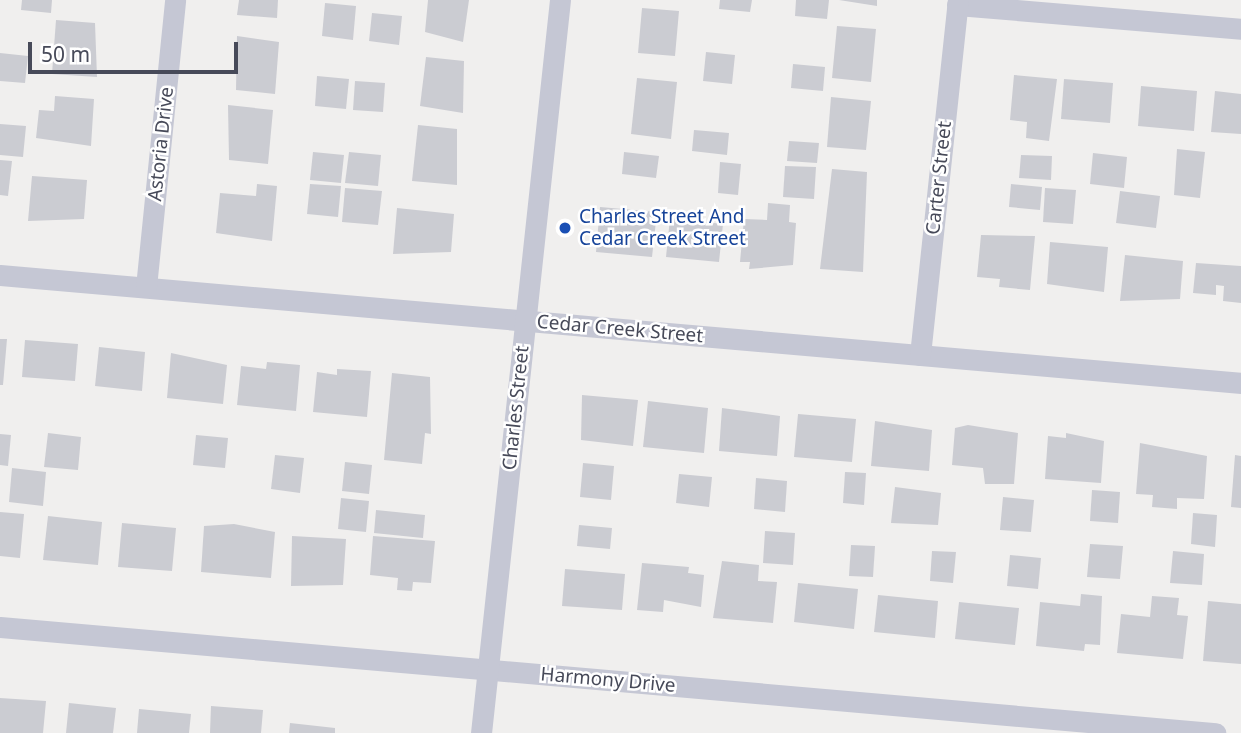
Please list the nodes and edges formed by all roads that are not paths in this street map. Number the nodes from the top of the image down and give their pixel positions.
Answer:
1 (175, 0) edge
2 (560, 0) edge
3 (958, 2) edge
4 (1241, 29) edge
5 (0, 275) edge
6 (146, 287) junction
7 (526, 321) junction
8 (920, 355) junction
9 (1241, 383) edge
10 (0, 627) edge
11 (488, 670) junction
12 (481, 733) edge
13 (1215, 733) edge

1 - 6 street, Astoria Drive
2 - 7 street, Charles Street
3 - 4 street
3 - 8 street, Carter Street
5 - 6 street, Cedar Creek Street
6 - 7 street, Cedar Creek Street
7 - 8 street, Cedar Creek Street
7 - 11 street, Charles Street
8 - 9 street, Cedar Creek Street
10 - 11 street, Harmony Drive
11 - 12 street, Charles Street
11 - 13 street, Harmony Drive

